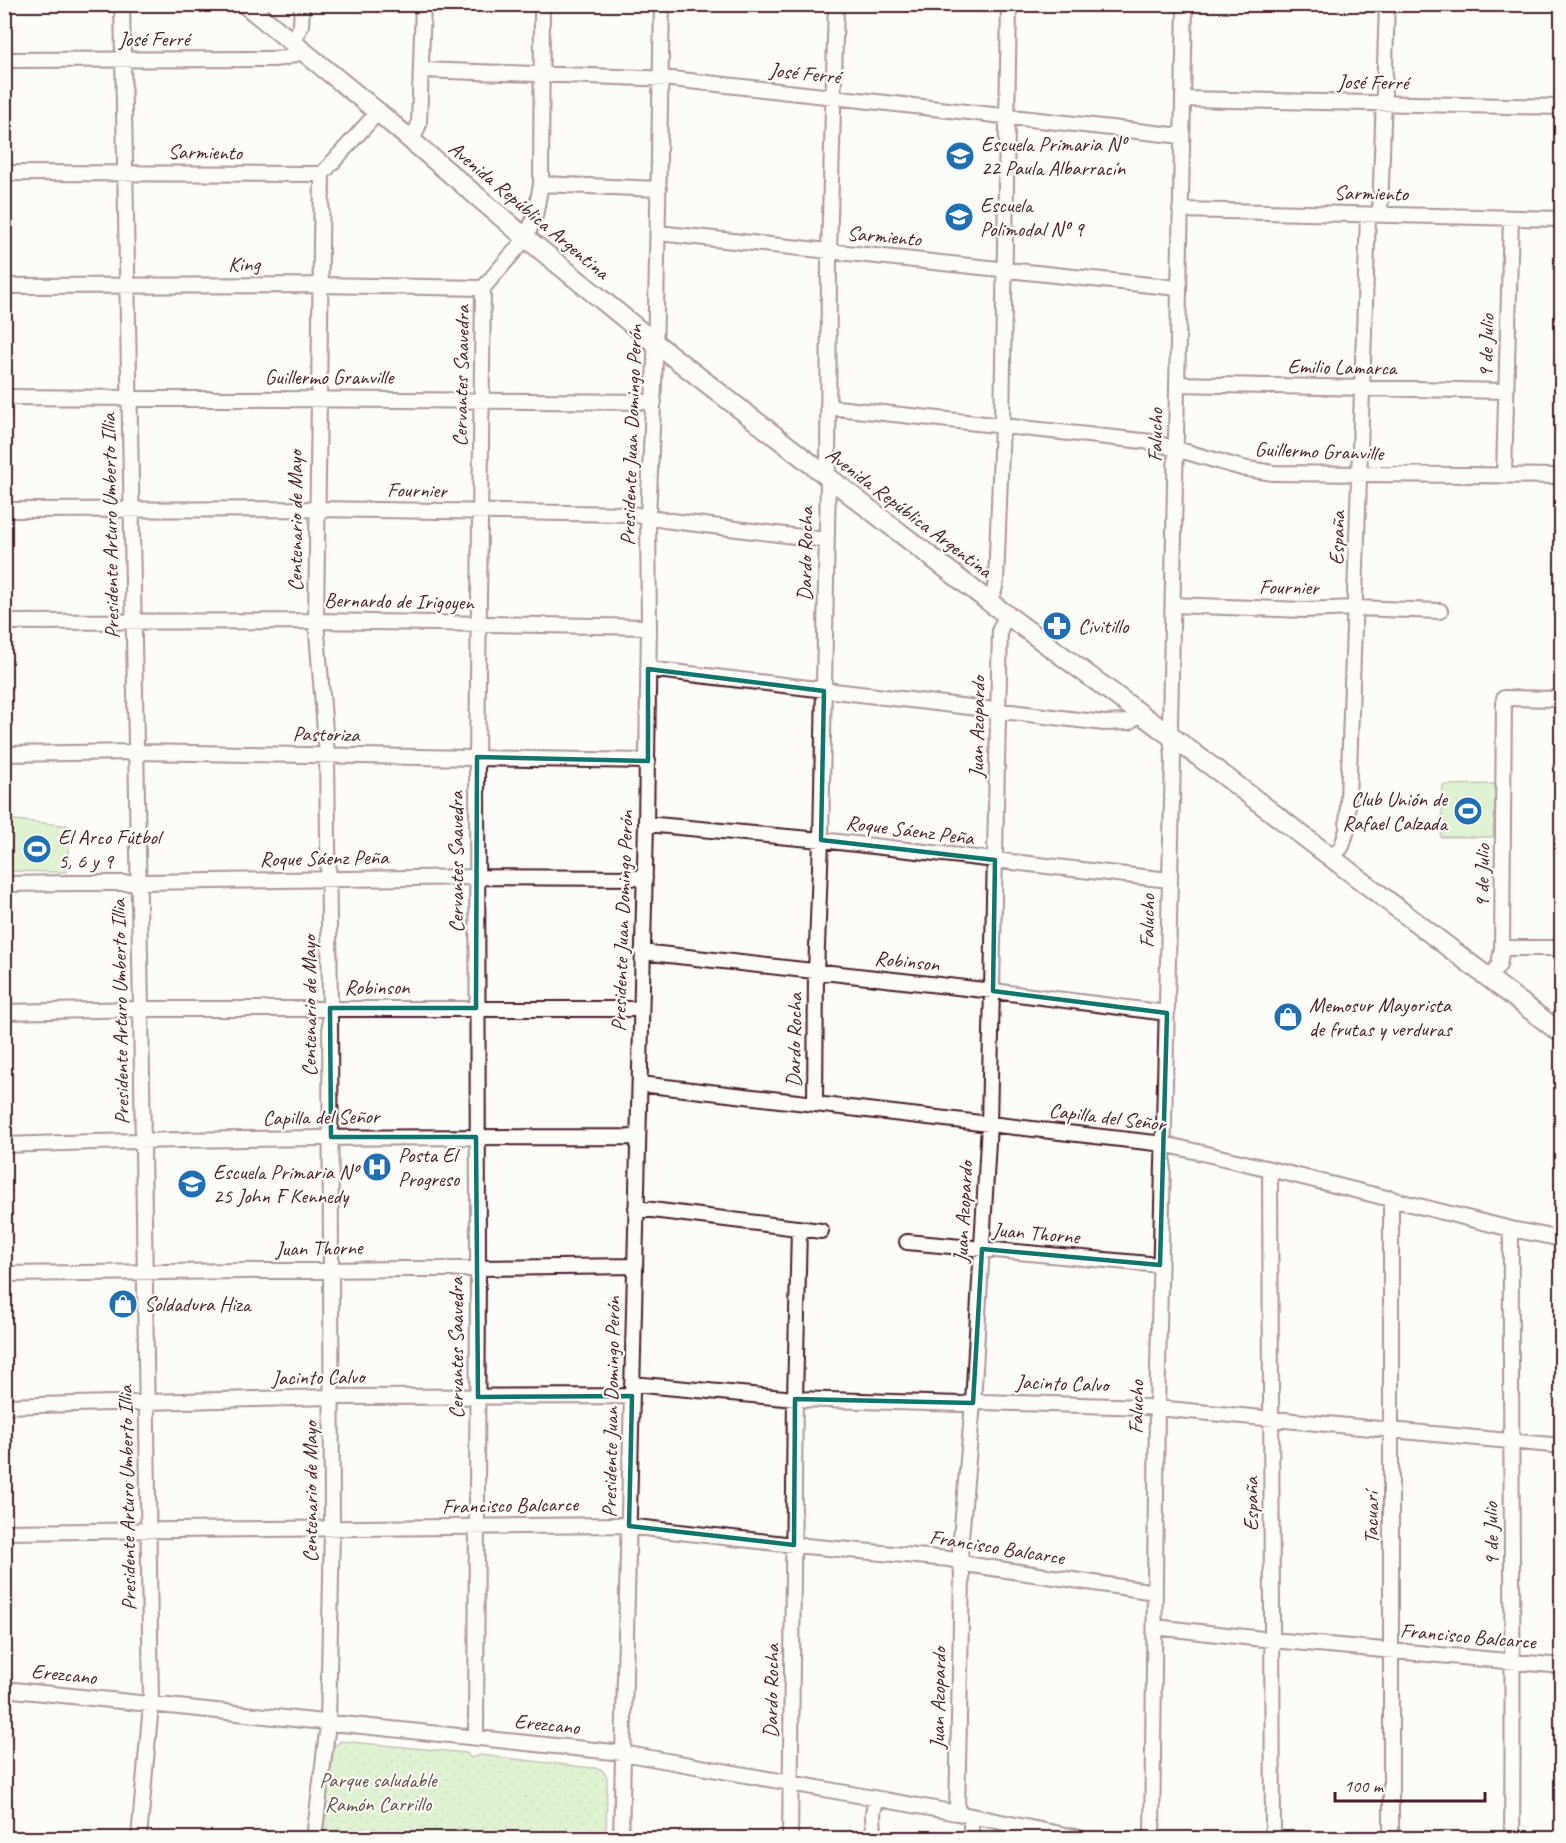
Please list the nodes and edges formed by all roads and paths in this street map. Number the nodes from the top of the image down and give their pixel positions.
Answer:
1 (122, 4) edge
2 (245, 4) edge
3 (302, 4) edge
4 (423, 4) edge
5 (542, 4) edge
6 (662, 4) edge
7 (836, 4) edge
8 (1009, 4) edge
9 (1185, 4) edge
10 (1387, 4) edge
11 (298, 48) junction
12 (4, 60) edge
13 (123, 60) junction
14 (422, 70) junction
15 (540, 75) junction
16 (661, 78) junction
17 (834, 97) junction
18 (1183, 99) junction
19 (1385, 103) junction
20 (1562, 107) edge
21 (378, 112) junction
22 (1007, 115) junction
23 (1182, 136) junction
24 (412, 141) junction
25 (125, 172) junction
26 (4, 173) edge
27 (322, 174) junction
28 (541, 184) junction
29 (659, 189) junction
30 (1180, 210) junction
31 (1374, 214) junction
32 (1511, 218) junction
33 (1562, 219) edge
34 (658, 233) junction
35 (526, 238) junction
36 (829, 252) junction
37 (1004, 268) junction
38 (319, 285) junction
39 (4, 286) edge
40 (128, 286) junction
41 (483, 288) junction
42 (1178, 288) junction
43 (655, 343) junction
44 (1177, 384) junction
45 (1362, 389) junction
46 (1505, 391) junction
47 (4, 397) edge
48 (129, 397) junction
49 (318, 398) junction
50 (482, 399) junction
51 (654, 402) junction
52 (828, 407) junction
53 (1002, 425) junction
54 (1175, 448) junction
55 (1360, 475) junction
56 (1504, 475) junction
57 (1562, 476) edge
58 (828, 479) junction
59 (316, 509) junction
60 (4, 510) edge
61 (132, 510) junction
62 (480, 513) junction
63 (648, 517) junction
64 (826, 540) junction
65 (988, 601) junction
66 (1173, 605) junction
67 (1355, 608) junction
68 (1440, 611) dead end
69 (1007, 615) junction
70 (316, 621) junction
71 (4, 622) edge
72 (133, 622) junction
73 (480, 623) junction
74 (649, 627) junction
75 (648, 669) junction
76 (824, 691) junction
77 (1562, 699) edge
78 (998, 711) junction
79 (1139, 714) junction
80 (1172, 738) junction
81 (136, 752) junction
82 (4, 754) edge
83 (327, 754) junction
84 (477, 757) junction
85 (648, 761) junction
86 (646, 824) junction
87 (821, 840) junction
88 (1333, 858) junction
89 (995, 860) junction
90 (478, 877) junction
91 (329, 878) junction
92 (645, 878) junction
93 (1169, 880) junction
94 (139, 881) junction
95 (4, 884) edge
96 (1502, 948) junction
97 (1562, 948) edge
98 (642, 952) junction
99 (816, 973) junction
100 (1490, 978) junction
101 (993, 991) junction
102 (330, 1008) junction
103 (476, 1008) junction
104 (141, 1009) junction
105 (641, 1009) junction
106 (4, 1012) edge
107 (1167, 1013) junction
108 (1562, 1034) edge
109 (640, 1084) junction
110 (815, 1104) junction
111 (989, 1124) junction
112 (331, 1137) junction
113 (476, 1137) junction
114 (638, 1137) junction
115 (142, 1140) junction
116 (1164, 1144) junction
117 (4, 1145) edge
118 (1270, 1169) junction
119 (1391, 1198) junction
120 (636, 1208) junction
121 (799, 1228) junction
122 (1511, 1229) junction
123 (821, 1231) dead end
124 (1562, 1239) edge
125 (907, 1242) dead end
126 (982, 1249) junction
127 (1160, 1265) junction
128 (478, 1266) junction
129 (635, 1266) junction
130 (331, 1269) junction
131 (144, 1271) junction
132 (4, 1274) edge
133 (632, 1390) junction
134 (331, 1397) junction
135 (477, 1397) junction
136 (795, 1399) junction
137 (145, 1402) junction
138 (973, 1402) junction
139 (4, 1406) edge
140 (1157, 1408) junction
141 (1272, 1420) junction
142 (1392, 1429) junction
143 (1510, 1442) junction
144 (1562, 1446) edge
145 (476, 1526) junction
146 (629, 1527) junction
147 (332, 1528) junction
148 (149, 1530) junction
149 (4, 1532) edge
150 (794, 1545) junction
151 (961, 1562) junction
152 (1155, 1593) junction
153 (1155, 1627) junction
154 (1272, 1640) junction
155 (1392, 1651) junction
156 (1513, 1661) junction
157 (1562, 1666) edge
158 (4, 1689) edge
159 (151, 1704) junction
160 (328, 1724) junction
161 (476, 1737) junction
162 (623, 1753) junction
163 (791, 1784) junction
164 (876, 1799) junction
165 (964, 1814) junction
166 (139, 1839) edge
167 (314, 1839) edge
168 (621, 1839) edge
169 (790, 1839) edge
170 (874, 1839) edge
171 (971, 1839) edge
172 (1080, 1839) edge
173 (1152, 1839) edge
174 (1273, 1839) edge
175 (1391, 1839) edge
176 (1512, 1839) edge

1 - 13 street, Presidente Arturo Umberto Illia
2 - 11 main road, Avenida República Argentina
3 - 11 street
4 - 14 street
5 - 15 street, Cervantes Saavedra
6 - 16 street, Presidente Juan Domingo Perón
7 - 17 street, Dardo Rocha
8 - 22 street
9 - 18 street, Falucho
10 - 19 street, España
11 - 13 street, José Ferré
11 - 21 main road, Avenida República Argentina
12 - 13 street, José Ferré
13 - 25 street, Presidente Arturo Umberto Illia
14 - 15 street, José Ferré
14 - 24 street
15 - 16 street, José Ferré
15 - 28 street, Cervantes Saavedra
16 - 17 street, José Ferré
16 - 29 street, Presidente Juan Domingo Perón
17 - 22 street, José Ferré
17 - 36 street, Dardo Rocha
18 - 19 street, José Ferré
18 - 23 street, Falucho
19 - 20 street, José Ferré
19 - 31 street, España
21 - 24 main road, Avenida República Argentina
21 - 27 street
22 - 23 street, José Ferré
22 - 37 street
23 - 30 street, Falucho
24 - 35 main road, Avenida República Argentina
25 - 26 street, Sarmiento
25 - 27 street, Sarmiento
25 - 40 street, Presidente Arturo Umberto Illia
27 - 38 street, Centenario de Mayo
28 - 29 street
28 - 35 street, Cervantes Saavedra
29 - 34 street, Presidente Juan Domingo Perón
30 - 31 street, Sarmiento
30 - 42 street, Falucho
31 - 32 street, Sarmiento
31 - 45 street, España
32 - 33 street, Sarmiento
32 - 46 street, 9 de Julio
34 - 36 street, Sarmiento
34 - 43 street, Presidente Juan Domingo Perón
35 - 41 street, Cervantes Saavedra
35 - 43 main road, Avenida República Argentina
36 - 37 street, Sarmiento
36 - 52 street, Dardo Rocha
37 - 42 street, Sarmiento
37 - 53 street
38 - 40 street, King
38 - 41 street, King
38 - 49 street, Centenario de Mayo
39 - 40 street, King
40 - 48 street, Presidente Arturo Umberto Illia
41 - 50 street, Cervantes Saavedra
42 - 44 street, Falucho
43 - 51 street, Presidente Juan Domingo Perón
43 - 58 main road, Avenida República Argentina
44 - 45 street, Emilio Lamarca
44 - 54 street, Falucho
45 - 46 street, Emilio Lamarca
45 - 55 street, España
46 - 56 street, 9 de Julio
47 - 48 street, Guillermo Granville
48 - 49 street, Guillermo Granville
48 - 61 street, Presidente Arturo Umberto Illia
49 - 50 street, Guillermo Granville
49 - 59 street, Centenario de Mayo
50 - 51 street, Guillermo Granville
50 - 62 street, Cervantes Saavedra
51 - 63 street, Presidente Juan Domingo Perón
52 - 53 street, Guillermo Granville
52 - 58 street, Dardo Rocha
53 - 54 street, Guillermo Granville
53 - 65 street
54 - 55 street, Guillermo Granville
54 - 66 street, Falucho
55 - 56 street, Guillermo Granville
55 - 67 street, España
56 - 57 street, Guillermo Granville
58 - 64 street, Dardo Rocha
58 - 65 main road, Avenida República Argentina
59 - 61 street, Fournier
59 - 62 street, Fournier
59 - 70 street, Centenario de Mayo
60 - 61 street, Fournier
61 - 72 street, Presidente Arturo Umberto Illia
62 - 63 street, Fournier
62 - 73 street, Cervantes Saavedra
63 - 64 street, Fournier
63 - 74 street, Presidente Juan Domingo Perón
64 - 76 street, Dardo Rocha
65 - 69 main road, Avenida República Argentina
66 - 67 street, Fournier
66 - 80 street, Falucho
67 - 68 street, Fournier
67 - 88 street, España
69 - 78 street, Juan Azopardo
69 - 79 main road, Avenida República Argentina
70 - 72 street, Bernardo de Irigoyen
70 - 73 street, Bernardo de Irigoyen
70 - 83 street, Centenario de Mayo
71 - 72 street, Bernardo de Irigoyen
72 - 81 street, Presidente Arturo Umberto Illia
73 - 74 street, Bernardo de Irigoyen
73 - 84 street, Cervantes Saavedra
74 - 75 street, Presidente Juan Domingo Perón
75 - 76 street
75 - 85 street, Presidente Juan Domingo Perón
76 - 78 street
76 - 87 street, Dardo Rocha
77 - 96 street, 9 de Julio
78 - 79 street
78 - 89 street, Juan Azopardo
79 - 80 main road, Avenida República Argentina
80 - 88 main road, Avenida República Argentina
80 - 93 street, Falucho
81 - 82 street, Pastoriza
81 - 83 street, Pastoriza
81 - 94 street, Presidente Arturo Umberto Illia
83 - 84 street, Pastoriza
83 - 91 street, Centenario de Mayo
84 - 85 street, Pastoriza
84 - 90 street, Cervantes Saavedra
85 - 86 street, Presidente Juan Domingo Perón
86 - 87 street, Roque Sáenz Peña
86 - 92 street, Presidente Juan Domingo Perón
87 - 89 street, Roque Sáenz Peña
87 - 99 street, Dardo Rocha
88 - 100 main road, Avenida República Argentina
89 - 93 street, Roque Sáenz Peña
89 - 101 street, Juan Azopardo
90 - 91 street, Roque Sáenz Peña
90 - 92 street, Roque Sáenz Peña
90 - 103 street, Cervantes Saavedra
91 - 94 street, Roque Sáenz Peña
91 - 102 street, Centenario de Mayo
92 - 98 street, Presidente Juan Domingo Perón
93 - 107 street, Falucho
94 - 95 street, Roque Sáenz Peña
94 - 104 street, Presidente Arturo Umberto Illia
96 - 97 street
96 - 100 street, 9 de Julio
98 - 99 street, Robinson
98 - 105 street, Presidente Juan Domingo Perón
99 - 101 street, Robinson
99 - 110 street, Dardo Rocha
100 - 108 main road, Avenida República Argentina
101 - 107 street, Robinson
101 - 111 street, Juan Azopardo
102 - 103 street, Robinson
102 - 104 street, Robinson
102 - 112 street, Centenario de Mayo
103 - 105 street, Robinson
103 - 113 street, Cervantes Saavedra
104 - 106 street, Robinson
104 - 115 street, Presidente Arturo Umberto Illia
105 - 109 street, Presidente Juan Domingo Perón
107 - 116 street, Falucho
109 - 110 street, Capilla del Señor
109 - 114 street, Presidente Juan Domingo Perón
110 - 111 street, Capilla del Señor
111 - 116 street, Capilla del Señor
111 - 126 street, Juan Azopardo
112 - 113 street, Capilla del Señor
112 - 115 street, Capilla del Señor
112 - 130 street, Centenario de Mayo
113 - 114 street, Capilla del Señor
113 - 128 street, Cervantes Saavedra
114 - 120 street, Presidente Juan Domingo Perón
115 - 117 street, Capilla del Señor
115 - 131 street, Presidente Arturo Umberto Illia
116 - 118 street, Capilla del Señor
116 - 127 street, Falucho
118 - 119 street, Capilla del Señor
118 - 141 street, España
119 - 122 street, Capilla del Señor
119 - 142 street, Tacuarí
120 - 121 street
120 - 129 street, Presidente Juan Domingo Perón
121 - 123 street
121 - 136 street, Dardo Rocha
122 - 124 street, Capilla del Señor
122 - 143 street, 9 de Julio
125 - 126 street, Juan Thorne
126 - 127 street, Juan Thorne
126 - 138 street, Juan Azopardo
127 - 140 street, Falucho
128 - 129 street, Juan Thorne
128 - 130 street, Juan Thorne
128 - 135 street, Cervantes Saavedra
129 - 133 street, Presidente Juan Domingo Perón
130 - 131 street, Juan Thorne
130 - 134 street, Centenario de Mayo
131 - 132 street, Juan Thorne
131 - 137 street, Presidente Arturo Umberto Illia
133 - 135 street, Jacinto Calvo
133 - 136 street, Jacinto Calvo
133 - 146 street, Presidente Juan Domingo Perón
134 - 135 street, Jacinto Calvo
134 - 137 street, Jacinto Calvo
134 - 147 street, Centenario de Mayo
135 - 145 street, Cervantes Saavedra
136 - 138 street, Jacinto Calvo
136 - 150 street, Dardo Rocha
137 - 139 street, Jacinto Calvo
137 - 148 street, Presidente Arturo Umberto Illia
138 - 140 street, Jacinto Calvo
138 - 151 street, Juan Azopardo
140 - 141 street, Jacinto Calvo
140 - 152 street, Falucho
141 - 142 street, Jacinto Calvo
141 - 154 street, España
142 - 143 street, Jacinto Calvo
142 - 155 street, Tacuarí
143 - 144 street, Jacinto Calvo
143 - 156 street, 9 de Julio
145 - 146 street, Francisco Balcarce
145 - 147 street, Francisco Balcarce
145 - 161 street, Cervantes Saavedra
146 - 150 street, Francisco Balcarce
146 - 162 street, Presidente Juan Domingo Perón
147 - 148 street, Francisco Balcarce
147 - 160 street, Centenario de Mayo
148 - 149 street, Francisco Balcarce
148 - 159 street, Presidente Arturo Umberto Illia
150 - 151 street, Francisco Balcarce
150 - 163 street, Dardo Rocha
151 - 152 street, Francisco Balcarce
151 - 165 street, Juan Azopardo
152 - 153 street, Falucho
153 - 154 street, Francisco Balcarce
153 - 173 street, Falucho
154 - 155 street, Francisco Balcarce
154 - 174 street, España
155 - 156 street, Francisco Balcarce
155 - 175 street, Tacuarí
156 - 157 street, Francisco Balcarce
156 - 176 street, 9 de Julio
158 - 159 street, Erezcano
159 - 160 street, Erezcano
159 - 166 street, Presidente Arturo Umberto Illia
160 - 161 street, Erezcano
160 - 167 street, Centenario de Mayo
161 - 162 street, Erezcano
162 - 163 street, Erezcano
162 - 168 street, Presidente Juan Domingo Perón
163 - 164 street, Erezcano
163 - 169 street, Dardo Rocha
164 - 165 street, Erezcano
164 - 170 street
165 - 171 street, Juan Azopardo
165 - 172 street, Erezcano

